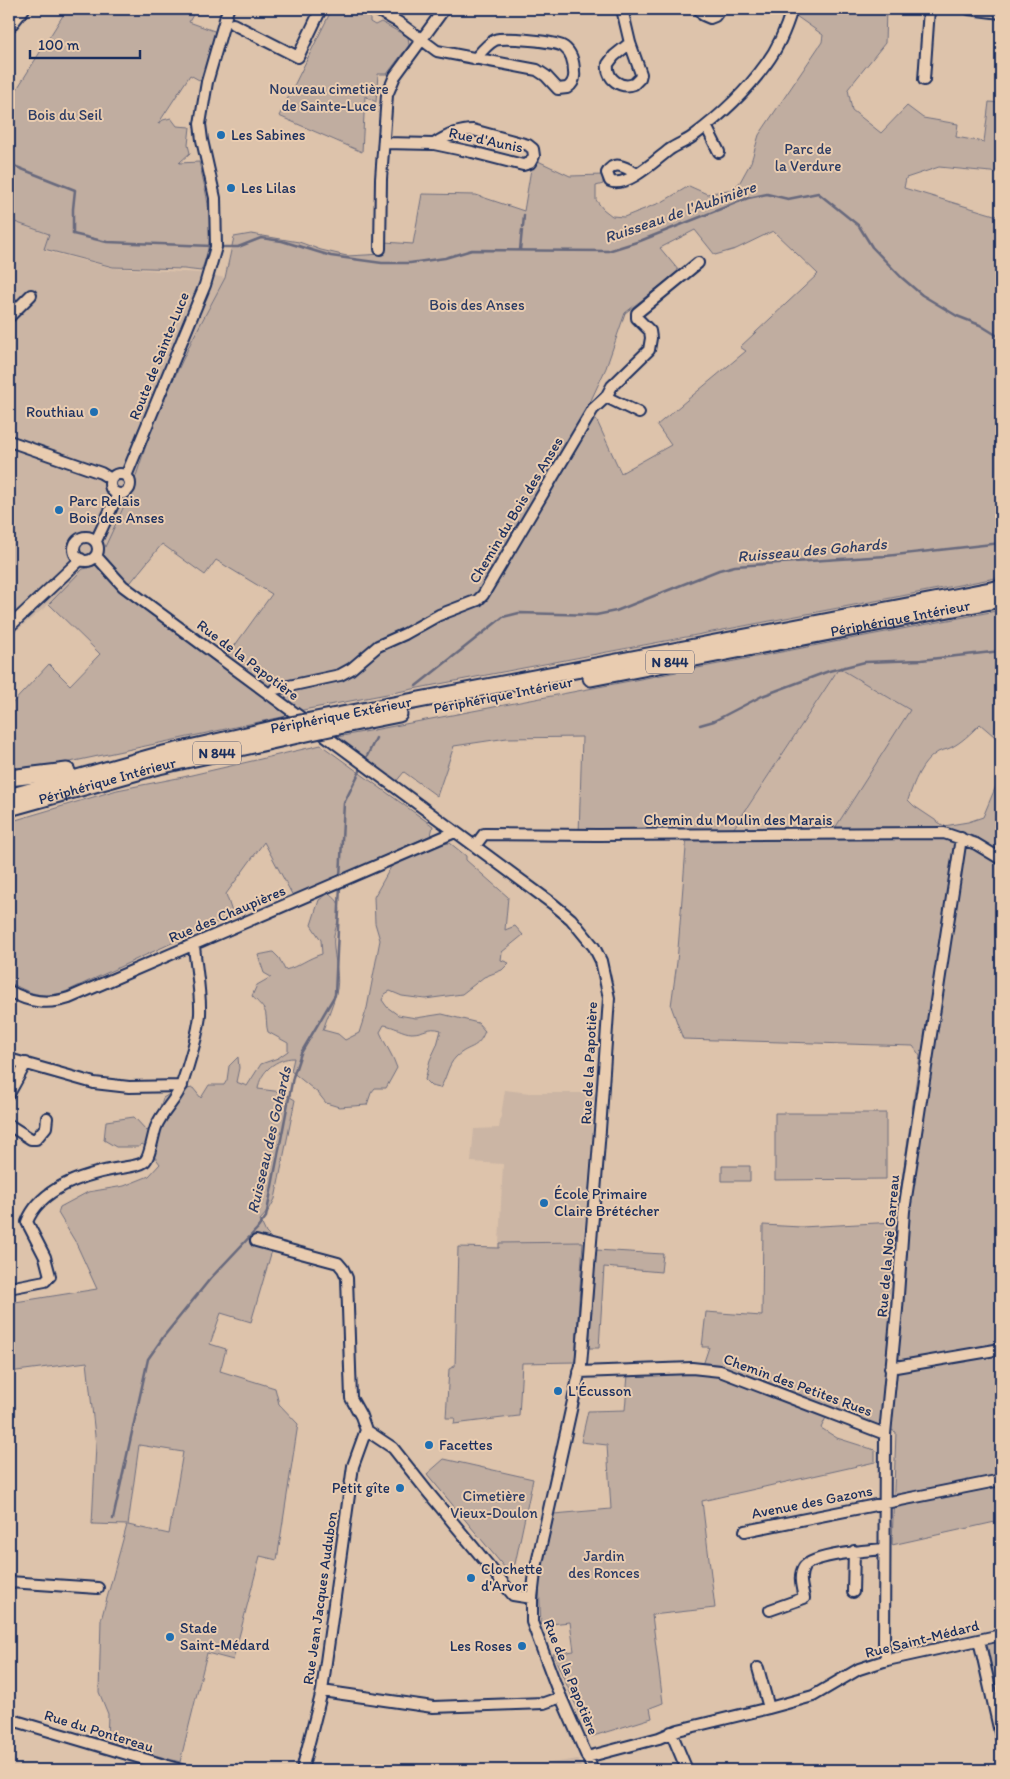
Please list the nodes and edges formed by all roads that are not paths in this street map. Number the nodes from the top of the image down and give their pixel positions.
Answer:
1 (20, 9) edge
2 (24, 9) edge
3 (228, 9) edge
4 (321, 9) edge
5 (375, 9) edge
6 (444, 9) edge
7 (622, 9) edge
8 (699, 9) edge
9 (720, 9) edge
10 (792, 9) edge
11 (929, 9) edge
12 (969, 9) edge
13 (9, 10) edge
14 (1001, 13) edge
15 (233, 24) dead end
16 (9, 28) edge
17 (422, 40) junction
18 (630, 43) dead end
19 (475, 59) junction
20 (924, 80) dead end
21 (706, 126) junction
22 (384, 143) junction
23 (434, 144) junction
24 (718, 152) dead end
25 (637, 174) dead end
26 (380, 249) dead end
27 (698, 263) dead end
28 (31, 294) dead end
29 (9, 317) edge
30 (606, 397) junction
31 (639, 413) dead end
32 (9, 441) edge
33 (126, 476) junction
34 (111, 479) junction
35 (118, 494) junction
36 (96, 542) junction
37 (96, 556) junction
38 (81, 559) junction
39 (1001, 588) edge
40 (1001, 599) edge
41 (9, 627) edge
42 (269, 694) junction
43 (335, 721) junction
44 (294, 730) junction
45 (96, 772) junction
46 (9, 778) edge
47 (9, 797) edge
48 (9, 808) edge
49 (455, 832) junction
50 (961, 838) junction
51 (475, 846) junction
52 (1001, 858) edge
53 (194, 946) junction
54 (9, 991) edge
55 (9, 1059) edge
56 (26, 1064) junction
57 (182, 1086) junction
58 (9, 1094) edge
59 (47, 1118) dead end
60 (9, 1125) edge
61 (256, 1241) dead end
62 (9, 1288) edge
63 (1001, 1350) edge
64 (890, 1368) junction
65 (579, 1372) junction
66 (366, 1430) junction
67 (885, 1434) junction
68 (1001, 1480) edge
69 (884, 1503) junction
70 (745, 1531) dead end
71 (884, 1548) junction
72 (854, 1551) junction
73 (9, 1582) edge
74 (98, 1588) dead end
75 (853, 1592) dead end
76 (532, 1598) junction
77 (770, 1610) dead end
78 (1001, 1635) edge
79 (979, 1640) junction
80 (887, 1660) junction
81 (758, 1668) dead end
82 (322, 1691) junction
83 (560, 1697) junction
84 (769, 1708) junction
85 (9, 1719) edge
86 (671, 1732) junction
87 (1001, 1737) edge
88 (587, 1757) junction
89 (181, 1770) edge
90 (302, 1770) edge
91 (593, 1770) edge
92 (686, 1770) edge

1 - 13 street
2 - 16 street
3 - 33 street, Route de Sainte-Luce
4 - 15 street
5 - 17 street
6 - 17 street
7 - 18 street
8 - 9 street
10 - 21 street
11 - 20 street
12 - 14 street
17 - 19 street
17 - 22 street
19 - 19 street
21 - 24 street
21 - 25 street
22 - 23 street, Rue d'Aunis
22 - 26 street
23 - 23 street, Rue d'Aunis
27 - 30 street, Chemin du Bois des Anses
28 - 29 street
30 - 31 street
30 - 42 street, Chemin du Bois des Anses
32 - 34 street
33 - 34 street
33 - 35 street
34 - 35 street
35 - 36 street
36 - 37 street
36 - 38 street
37 - 38 street
37 - 42 street, Rue de la Papotière
38 - 41 street
39 - 43 highway, Périphérique Extérieur / N 844
40 - 43 highway, Périphérique Intérieur / N 844
42 - 49 street, Rue de la Papotière
43 - 44 highway, Périphérique Intérieur / N 844, bridge
44 - 45 highway, Périphérique Extérieur / N 844
44 - 48 highway, Périphérique Intérieur / N 844
45 - 46 highway
45 - 47 highway, Périphérique Extérieur / N 844
49 - 51 street, Rue de la Papotière
49 - 53 street, Rue des Chaupières
50 - 51 street, Chemin du Moulin des Marais
50 - 52 street, Chemin du Moulin des Marais
50 - 64 street, Rue de la Noë Garreau
51 - 65 street, Rue de la Papotière
53 - 54 street, Rue des Chaupières
53 - 57 street
55 - 56 street
56 - 57 street
56 - 58 street
57 - 62 street
59 - 60 street
61 - 66 street
63 - 64 street
64 - 67 street, Rue de la Noë Garreau
65 - 67 street, Chemin des Petites Rues
65 - 76 street, Rue de la Papotière
66 - 76 street
66 - 82 street, Rue Jean Jacques Audubon
67 - 69 street, Rue de la Noë Garreau
68 - 69 street, Avenue des Gazons
69 - 70 street, Avenue des Gazons
69 - 71 street, Rue de la Noë Garreau
71 - 72 street
71 - 80 street, Rue de la Noë Garreau
72 - 75 street
72 - 77 street
73 - 74 street
76 - 83 street, Rue de la Papotière
78 - 79 street, Rue Saint-Médard
79 - 80 street, Rue Saint-Médard
79 - 87 street
80 - 84 street, Rue Saint-Médard
81 - 84 street
82 - 83 street
82 - 90 street, Rue Jean Jacques Audubon
83 - 88 street, Rue de la Papotière
84 - 86 street, Rue Saint-Médard
85 - 89 street, Rue du Pontereau
86 - 88 street, Rue Saint-Médard
86 - 92 street
88 - 91 street, Rue de la Papotière

